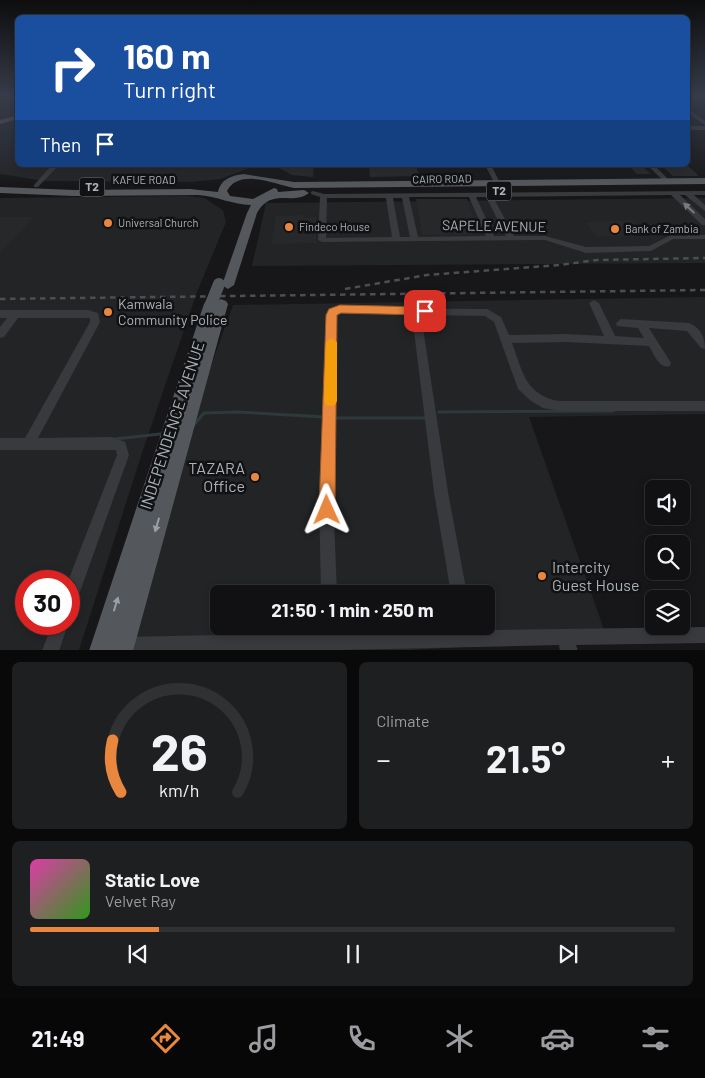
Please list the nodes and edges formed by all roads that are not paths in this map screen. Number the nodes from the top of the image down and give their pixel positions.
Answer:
1 (690, 128) edge
2 (705, 128) edge
3 (54, 167) edge
4 (489, 167) edge
5 (652, 167) edge
6 (270, 180) junction
7 (231, 181) junction
8 (667, 181) junction
9 (705, 181) edge
10 (0, 182) edge
11 (498, 183) junction
12 (36, 186) junction
13 (573, 186) junction
14 (587, 186) junction
15 (0, 190) edge
16 (393, 190) junction
17 (639, 191) junction
18 (701, 191) edge
19 (558, 192) junction
20 (313, 193) junction
21 (451, 193) junction
22 (673, 193) junction
23 (687, 193) junction
24 (363, 194) junction
25 (489, 194) junction
26 (472, 195) junction
27 (324, 196) junction
28 (264, 198) junction
29 (231, 200) junction
30 (705, 209) edge
31 (705, 223) edge
32 (489, 234) junction
33 (509, 234) junction
34 (396, 236) junction
35 (414, 236) junction
36 (705, 237) edge
37 (223, 284) junction
38 (594, 303) dead end
39 (216, 304) junction
40 (416, 311) junction
41 (0, 314) edge
42 (15, 314) junction
43 (622, 323) dead end
44 (641, 324) junction
45 (0, 334) edge
46 (506, 339) junction
47 (611, 339) junction
48 (652, 342) junction
49 (705, 345) edge
50 (666, 364) dead end
51 (705, 406) edge
52 (0, 444) edge
53 (28, 444) junction
54 (80, 570) edge
55 (329, 585) edge
56 (457, 585) edge
57 (56, 635) edge
58 (314, 635) edge
59 (491, 635) edge
60 (705, 636) edge
61 (567, 644) edge
62 (122, 648) edge
63 (50, 650) edge
64 (101, 650) edge

1 - 2 street
3 - 12 street
4 - 11 street
5 - 8 street
6 - 7 main road, KAFUE ROAD
6 - 7 main road
6 - 16 main road, CAIRO ROAD / T2
6 - 28 main road, INDEPENDENCE AVENUE
7 - 12 main road, KAFUE ROAD / T2
7 - 29 main road, INDEPENDENCE AVENUE
8 - 9 main road, CAIRO ROAD / T2
8 - 14 main road, CAIRO ROAD / T2
10 - 12 main road, KAFUE ROAD / T2
11 - 13 main road, CAIRO ROAD / T2
11 - 16 main road, CAIRO ROAD / T2
13 - 14 main road, CAIRO ROAD / T2
13 - 19 main road, CAIRO ROAD / T2
14 - 17 main road, CAIRO ROAD / T2
15 - 29 main road, KAFUE ROAD / T2
16 - 21 main road, CAIRO ROAD / T2
16 - 24 main road, CAIRO ROAD / T2
16 - 34 street
16 - 35 street
17 - 18 main road, CAIRO ROAD / T2
17 - 19 street
17 - 22 street
18 - 23 street
19 - 21 main road, CAIRO ROAD / T2
19 - 25 street
20 - 24 main road, CAIRO ROAD / T2
20 - 27 street
20 - 28 main road, CAIRO ROAD / T2
21 - 26 street
22 - 23 street
31 -> 22 street
23 - 30 street
24 - 27 street
25 - 26 street
25 - 33 street
26 - 32 street
27 - 34 street, SAPELE AVENUE
28 - 29 main road, KAFUE ROAD
28 - 37 main road, INDEPENDENCE AVENUE
29 - 37 main road, INDEPENDENCE AVENUE
32 - 33 street, SAPELE AVENUE
32 - 35 street, SAPELE AVENUE
33 - 36 street, SAPELE AVENUE
34 - 35 street, SAPELE AVENUE
37 - 39 main road, INDEPENDENCE AVENUE
38 - 47 street
39 -> 62 main road, INDEPENDENCE AVENUE
64 -> 39 main road, INDEPENDENCE AVENUE
40 - 46 street
40 - 55 street
40 - 56 street
41 - 42 street
42 - 45 street
42 - 53 street
43 - 44 street
44 - 48 street
44 - 49 street
46 - 47 street
46 - 51 street
47 - 48 street
48 - 50 street
52 - 53 street
53 - 54 street
57 - 63 street
58 - 62 street
59 - 61 street
60 - 61 street

